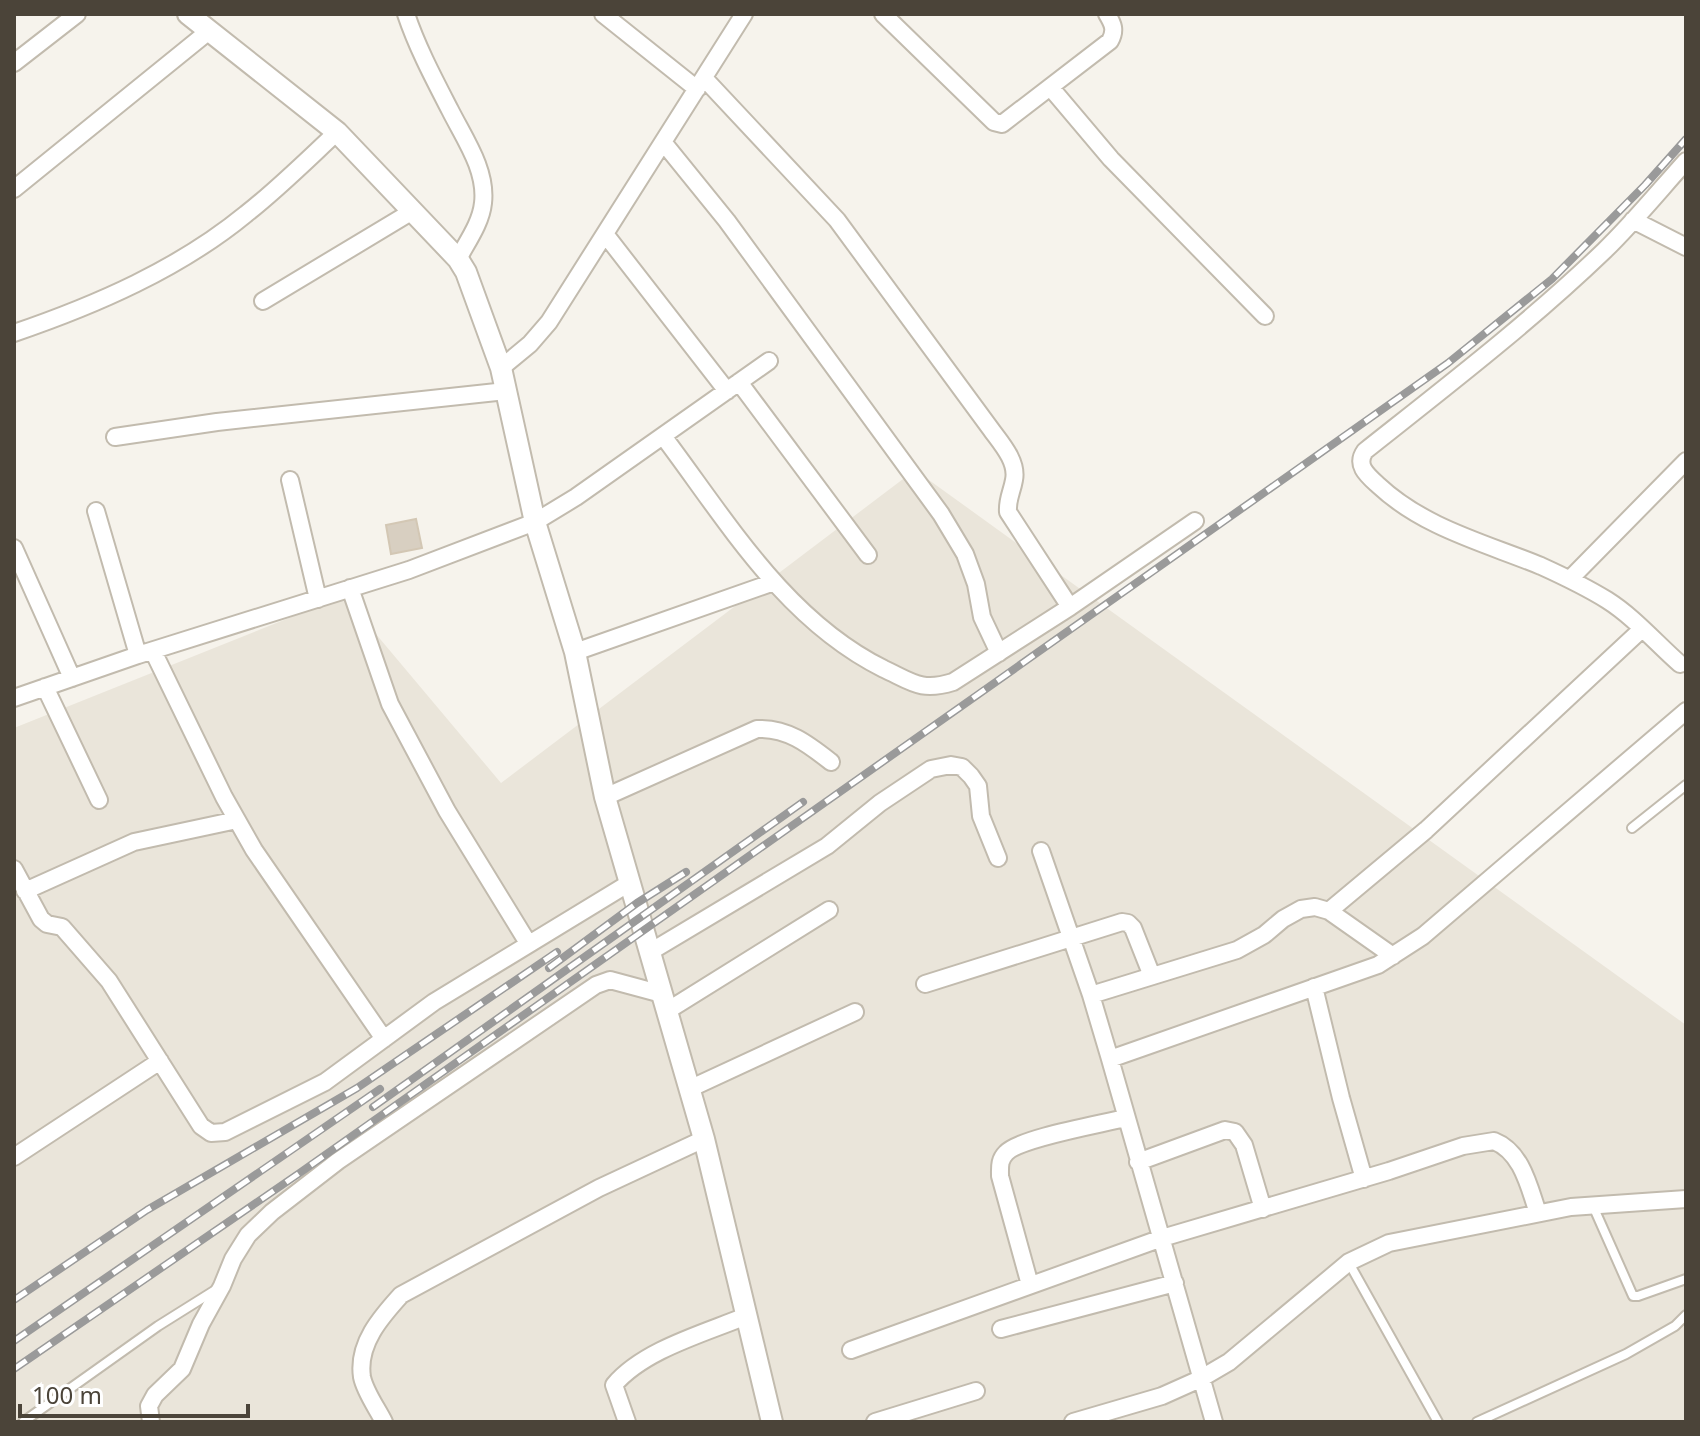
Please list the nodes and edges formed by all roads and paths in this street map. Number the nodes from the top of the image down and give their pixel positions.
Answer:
1 (77, 14) edge
2 (188, 14) edge
3 (406, 14) edge
4 (603, 14) edge
5 (744, 14) edge
6 (883, 14) edge
7 (1107, 14) edge
8 (209, 31) junction
9 (14, 63) edge
10 (700, 84) junction
11 (1051, 88) junction
12 (337, 132) junction
13 (663, 142) junction
14 (1686, 161) edge
15 (14, 189) edge
16 (411, 212) junction
17 (1633, 220) junction
18 (605, 234) junction
19 (1686, 247) edge
20 (458, 259) junction
21 (263, 301) dead end
22 (1265, 316) dead end
23 (14, 333) edge
24 (769, 361) dead end
25 (501, 368) junction
26 (733, 387) junction
27 (506, 391) junction
28 (663, 436) junction
29 (115, 437) dead end
30 (1686, 461) edge
31 (290, 480) dead end
32 (96, 511) dead end
33 (1195, 521) dead end
34 (535, 522) junction
35 (14, 548) edge
36 (868, 555) dead end
37 (1570, 579) junction
38 (774, 582) junction
39 (350, 588) junction
40 (318, 599) junction
41 (1070, 607) junction
42 (1642, 629) junction
43 (575, 652) junction
44 (145, 653) junction
45 (999, 653) junction
46 (1684, 665) edge
47 (72, 678) junction
48 (45, 687) junction
49 (14, 698) edge
50 (1686, 711) edge
51 (831, 762) dead end
52 (1686, 785) edge
53 (605, 797) junction
54 (99, 800) dead end
55 (237, 820) junction
56 (1632, 828) dead end
57 (1041, 851) dead end
58 (998, 858) dead end
59 (14, 869) edge
60 (631, 882) junction
61 (25, 891) junction
62 (829, 910) dead end
63 (1329, 911) junction
64 (1071, 938) junction
65 (528, 943) junction
66 (650, 952) junction
67 (1393, 956) junction
68 (1152, 976) junction
69 (925, 984) dead end
70 (1314, 987) junction
71 (1091, 995) junction
72 (665, 1003) junction
73 (855, 1012) dead end
74 (384, 1039) junction
75 (1110, 1059) junction
76 (160, 1061) junction
77 (689, 1089) junction
78 (1125, 1118) junction
79 (704, 1139) junction
80 (14, 1157) edge
81 (1138, 1162) junction
82 (1364, 1179) junction
83 (1686, 1199) edge
84 (1592, 1205) junction
85 (1263, 1209) junction
86 (1538, 1213) junction
87 (1162, 1238) junction
88 (1349, 1262) junction
89 (1686, 1279) edge
90 (1175, 1283) junction
91 (1030, 1285) junction
92 (222, 1286) junction
93 (1686, 1315) edge
94 (746, 1316) junction
95 (1001, 1329) dead end
96 (851, 1350) dead end
97 (1200, 1379) junction
98 (976, 1391) dead end
99 (23, 1422) edge
100 (151, 1422) edge
101 (384, 1422) edge
102 (627, 1422) edge
103 (772, 1422) edge
104 (875, 1422) edge
105 (1073, 1422) edge
106 (1214, 1422) edge
107 (1438, 1422) edge
108 (1477, 1422) edge

1 - 9 street
2 - 8 street
3 - 20 street
4 - 10 street
5 - 10 street
6 - 11 street
7 - 11 street
8 - 12 street
8 - 15 street
10 - 13 street
10 - 41 street
11 - 22 street
12 - 16 street
12 - 23 street
13 - 18 street
13 - 45 street
14 - 17 street
16 - 20 street
16 - 21 street
17 - 19 street
17 - 37 street
18 - 25 street
18 - 26 street
20 - 25 street
24 - 26 street
25 - 27 street
26 - 28 street
26 - 36 street
27 - 29 street
27 - 34 street
28 - 34 street
28 - 38 street
30 - 37 street
31 - 40 street
32 - 44 street
33 - 41 street
34 - 39 street
34 - 43 street
35 - 47 street
37 - 42 street
38 - 43 street
38 - 45 street
39 - 40 street
39 - 65 street
40 - 44 street
41 - 45 street
42 - 46 street
42 - 63 street
43 - 53 street
44 - 47 street
44 - 55 street
47 - 48 street
48 - 49 street
48 - 54 street
50 - 67 street
51 - 53 street
52 - 56 lane
53 - 60 street
55 - 61 street
55 - 74 street
57 - 64 street
58 - 66 street
59 - 61 street
60 - 65 street
60 - 66 street
61 - 76 street
62 - 72 street
63 - 67 street
63 - 68 street
64 - 68 street
64 - 69 street
64 - 71 street
65 - 74 street
66 - 72 street
67 - 70 street
68 - 71 street
70 - 75 street
70 - 82 street
71 - 75 street
72 - 77 street
72 - 92 street
73 - 77 street
74 - 76 street
75 - 78 street
76 - 80 street
77 - 79 street
78 - 81 street
78 - 91 street
79 - 94 street
79 - 101 street
81 - 85 street
81 - 87 street
82 - 85 street
82 - 86 street
83 - 84 street
84 - 86 street
84 - 89 lane
85 - 87 street
86 - 88 street
87 - 90 street
87 - 91 street
88 - 97 street
88 - 107 lane
90 - 95 street
90 - 97 street
91 - 96 street
92 - 99 lane
92 - 100 street
93 - 108 lane
94 - 102 street
94 - 103 street
97 - 105 street
97 - 106 street
98 - 104 street

